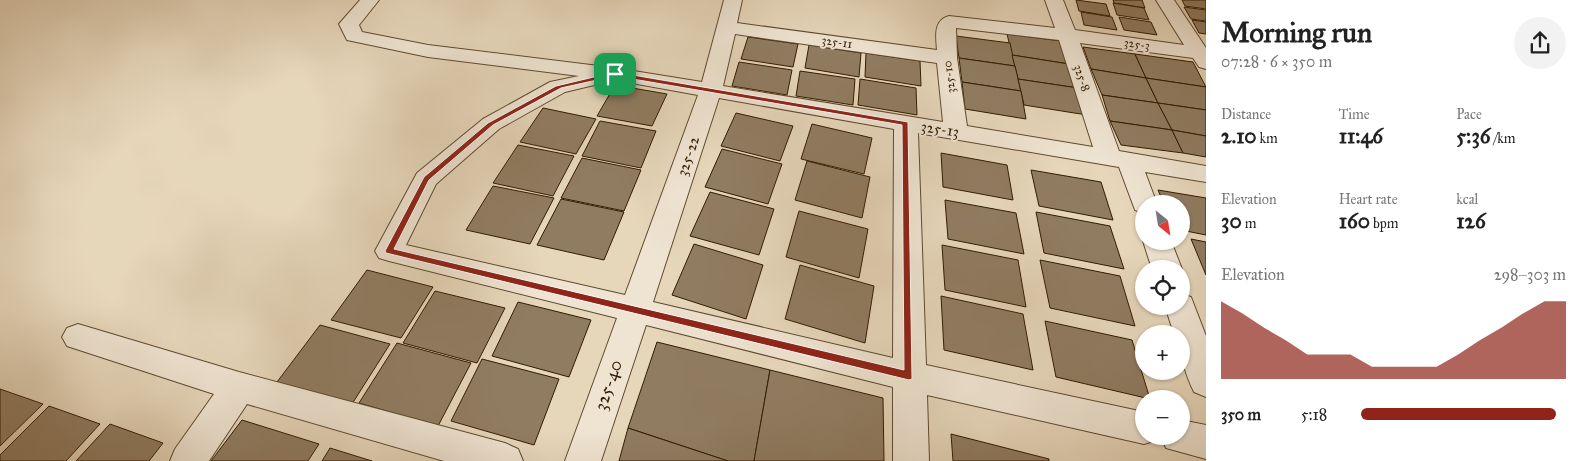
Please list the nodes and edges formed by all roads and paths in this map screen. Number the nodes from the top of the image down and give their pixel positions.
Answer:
1 (370, 0) edge
2 (733, 0) edge
3 (1054, 0) edge
4 (1165, 0) edge
5 (949, 22) joint
6 (727, 26) junction
7 (1068, 35) junction
8 (1204, 57) edge
9 (946, 58) junction
10 (615, 74) junction
11 (710, 90) junction
12 (906, 123) junction
13 (956, 132) junction
14 (1119, 159) junction
15 (1206, 174) edge
16 (1139, 195) edge
17 (634, 310) junction
18 (1183, 315) edge
19 (78, 337) dead end
20 (909, 376) junction
21 (1206, 382) edge
22 (239, 387) junction
23 (1135, 426) edge
24 (1190, 438) edge
25 (1206, 442) edge
26 (188, 461) edge
27 (505, 461) edge
28 (583, 461) edge
29 (911, 461) edge

1 - 10 street, 325-13
2 - 6 street, 325-22
3 - 7 street, 325-8
4 - 8 street
5 - 7 street, 325-3
5 - 9 street, 325-10
6 - 9 street, 325-11
6 - 11 street, 325-22
7 - 8 street, 325-3
7 - 14 street, 325-8
9 - 13 street, 325-10
10 - 11 street, 325-13
10 - 17 street
11 - 12 street, 325-13
11 - 17 street, 325-22
12 - 13 street, 325-13
12 - 20 street
13 - 14 street, 325-13
14 - 15 street, 325-13
14 - 16 street, 325-8
17 - 20 street
17 - 28 street, 325-40
18 - 21 street
19 - 22 street
20 - 23 street
20 - 29 street
22 - 26 street
22 - 27 street
24 - 25 street

